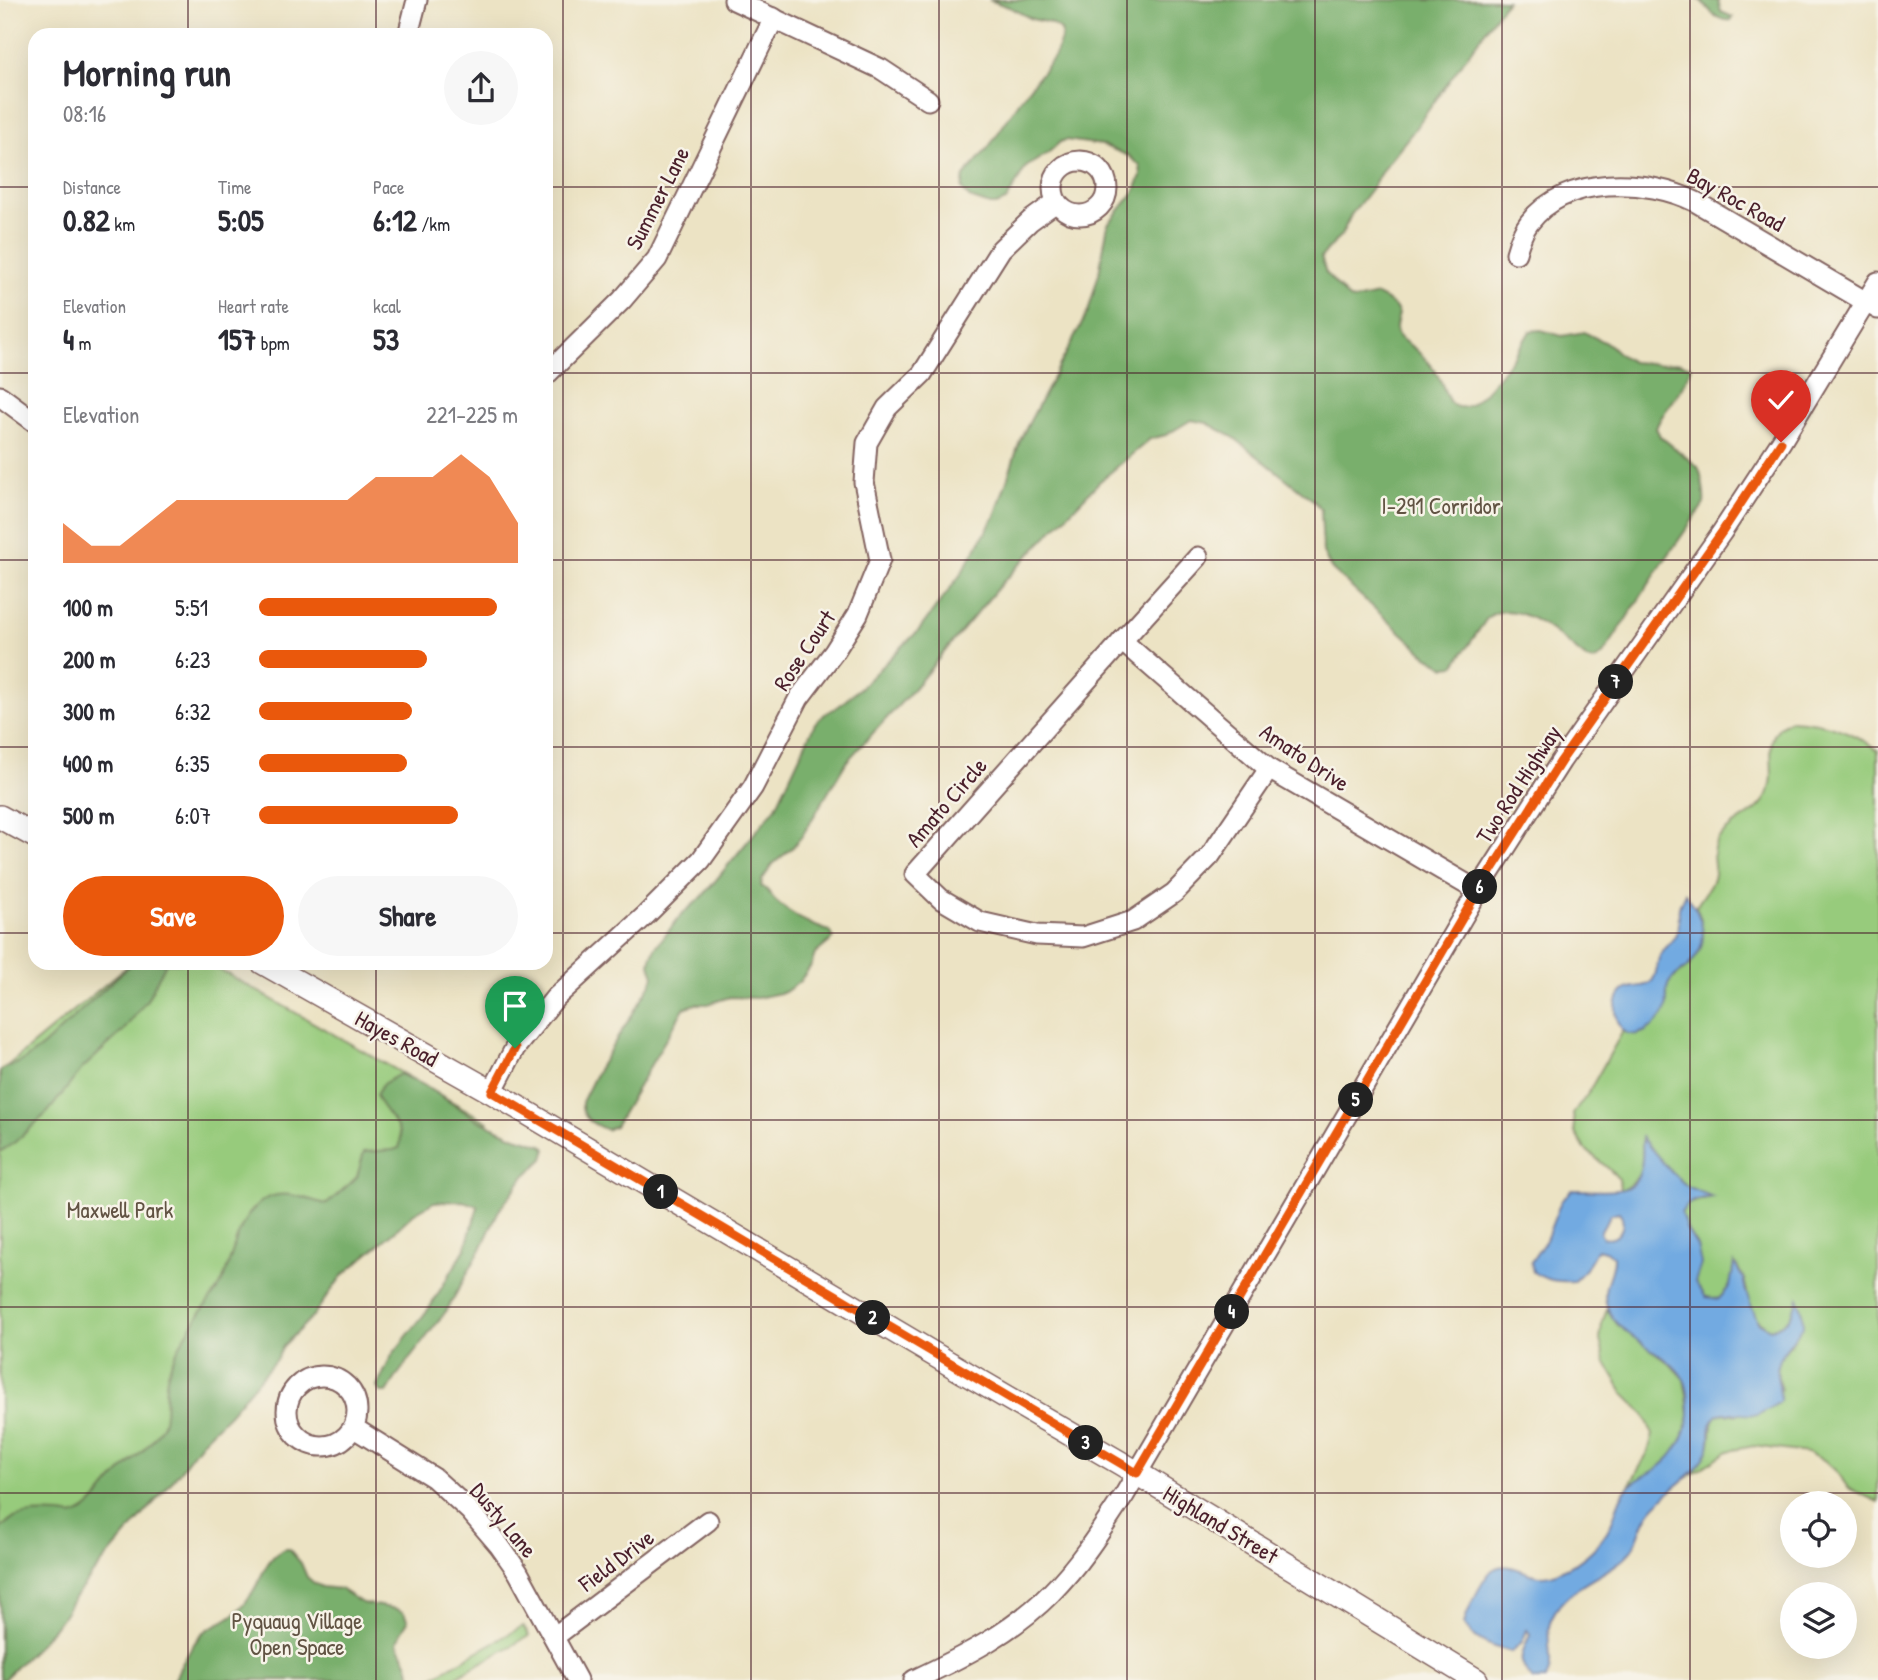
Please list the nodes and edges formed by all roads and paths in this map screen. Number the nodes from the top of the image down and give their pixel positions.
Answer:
1 (417, 0) edge
2 (734, 0) edge
3 (774, 18) junction
4 (410, 28) edge
5 (928, 100) dead end
6 (1056, 202) dead end
7 (1516, 253) dead end
8 (1878, 282) edge
9 (1872, 306) edge
10 (553, 368) edge
11 (0, 396) edge
12 (28, 417) edge
13 (1198, 557) dead end
14 (1122, 641) junction
15 (1269, 769) junction
16 (0, 817) edge
17 (28, 832) edge
18 (1478, 891) junction
19 (276, 970) edge
20 (492, 1092) junction
21 (531, 1115) joint
22 (354, 1428) dead end
23 (1137, 1473) junction
24 (708, 1521) dead end
25 (554, 1637) junction
26 (1468, 1678) edge
27 (577, 1680) edge
28 (914, 1680) edge

1 - 4 street
2 - 3 street
3 - 5 street
3 - 10 street, Summer Lane
6 - 20 street, Rose Court
7 - 9 street, Bay Roc Road
8 - 9 street, Two Rod Highway
9 - 18 street, Two Rod Highway
11 - 12 street
13 - 14 street, Amato Circle
14 - 15 street, Amato Drive
14 - 15 street, Amato Circle
15 - 18 street, Amato Drive
16 - 17 main road
18 - 23 street, Two Rod Highway
19 - 20 main road, Hayes Road
20 - 21 main road, Hayes Road
21 - 23 main road, Highland Street
22 - 25 street, Dusty Lane
23 - 26 main road, Highland Street
23 - 28 street, Two Rod Highway
24 - 25 street, Field Drive
25 - 27 street, Dusty Lane

